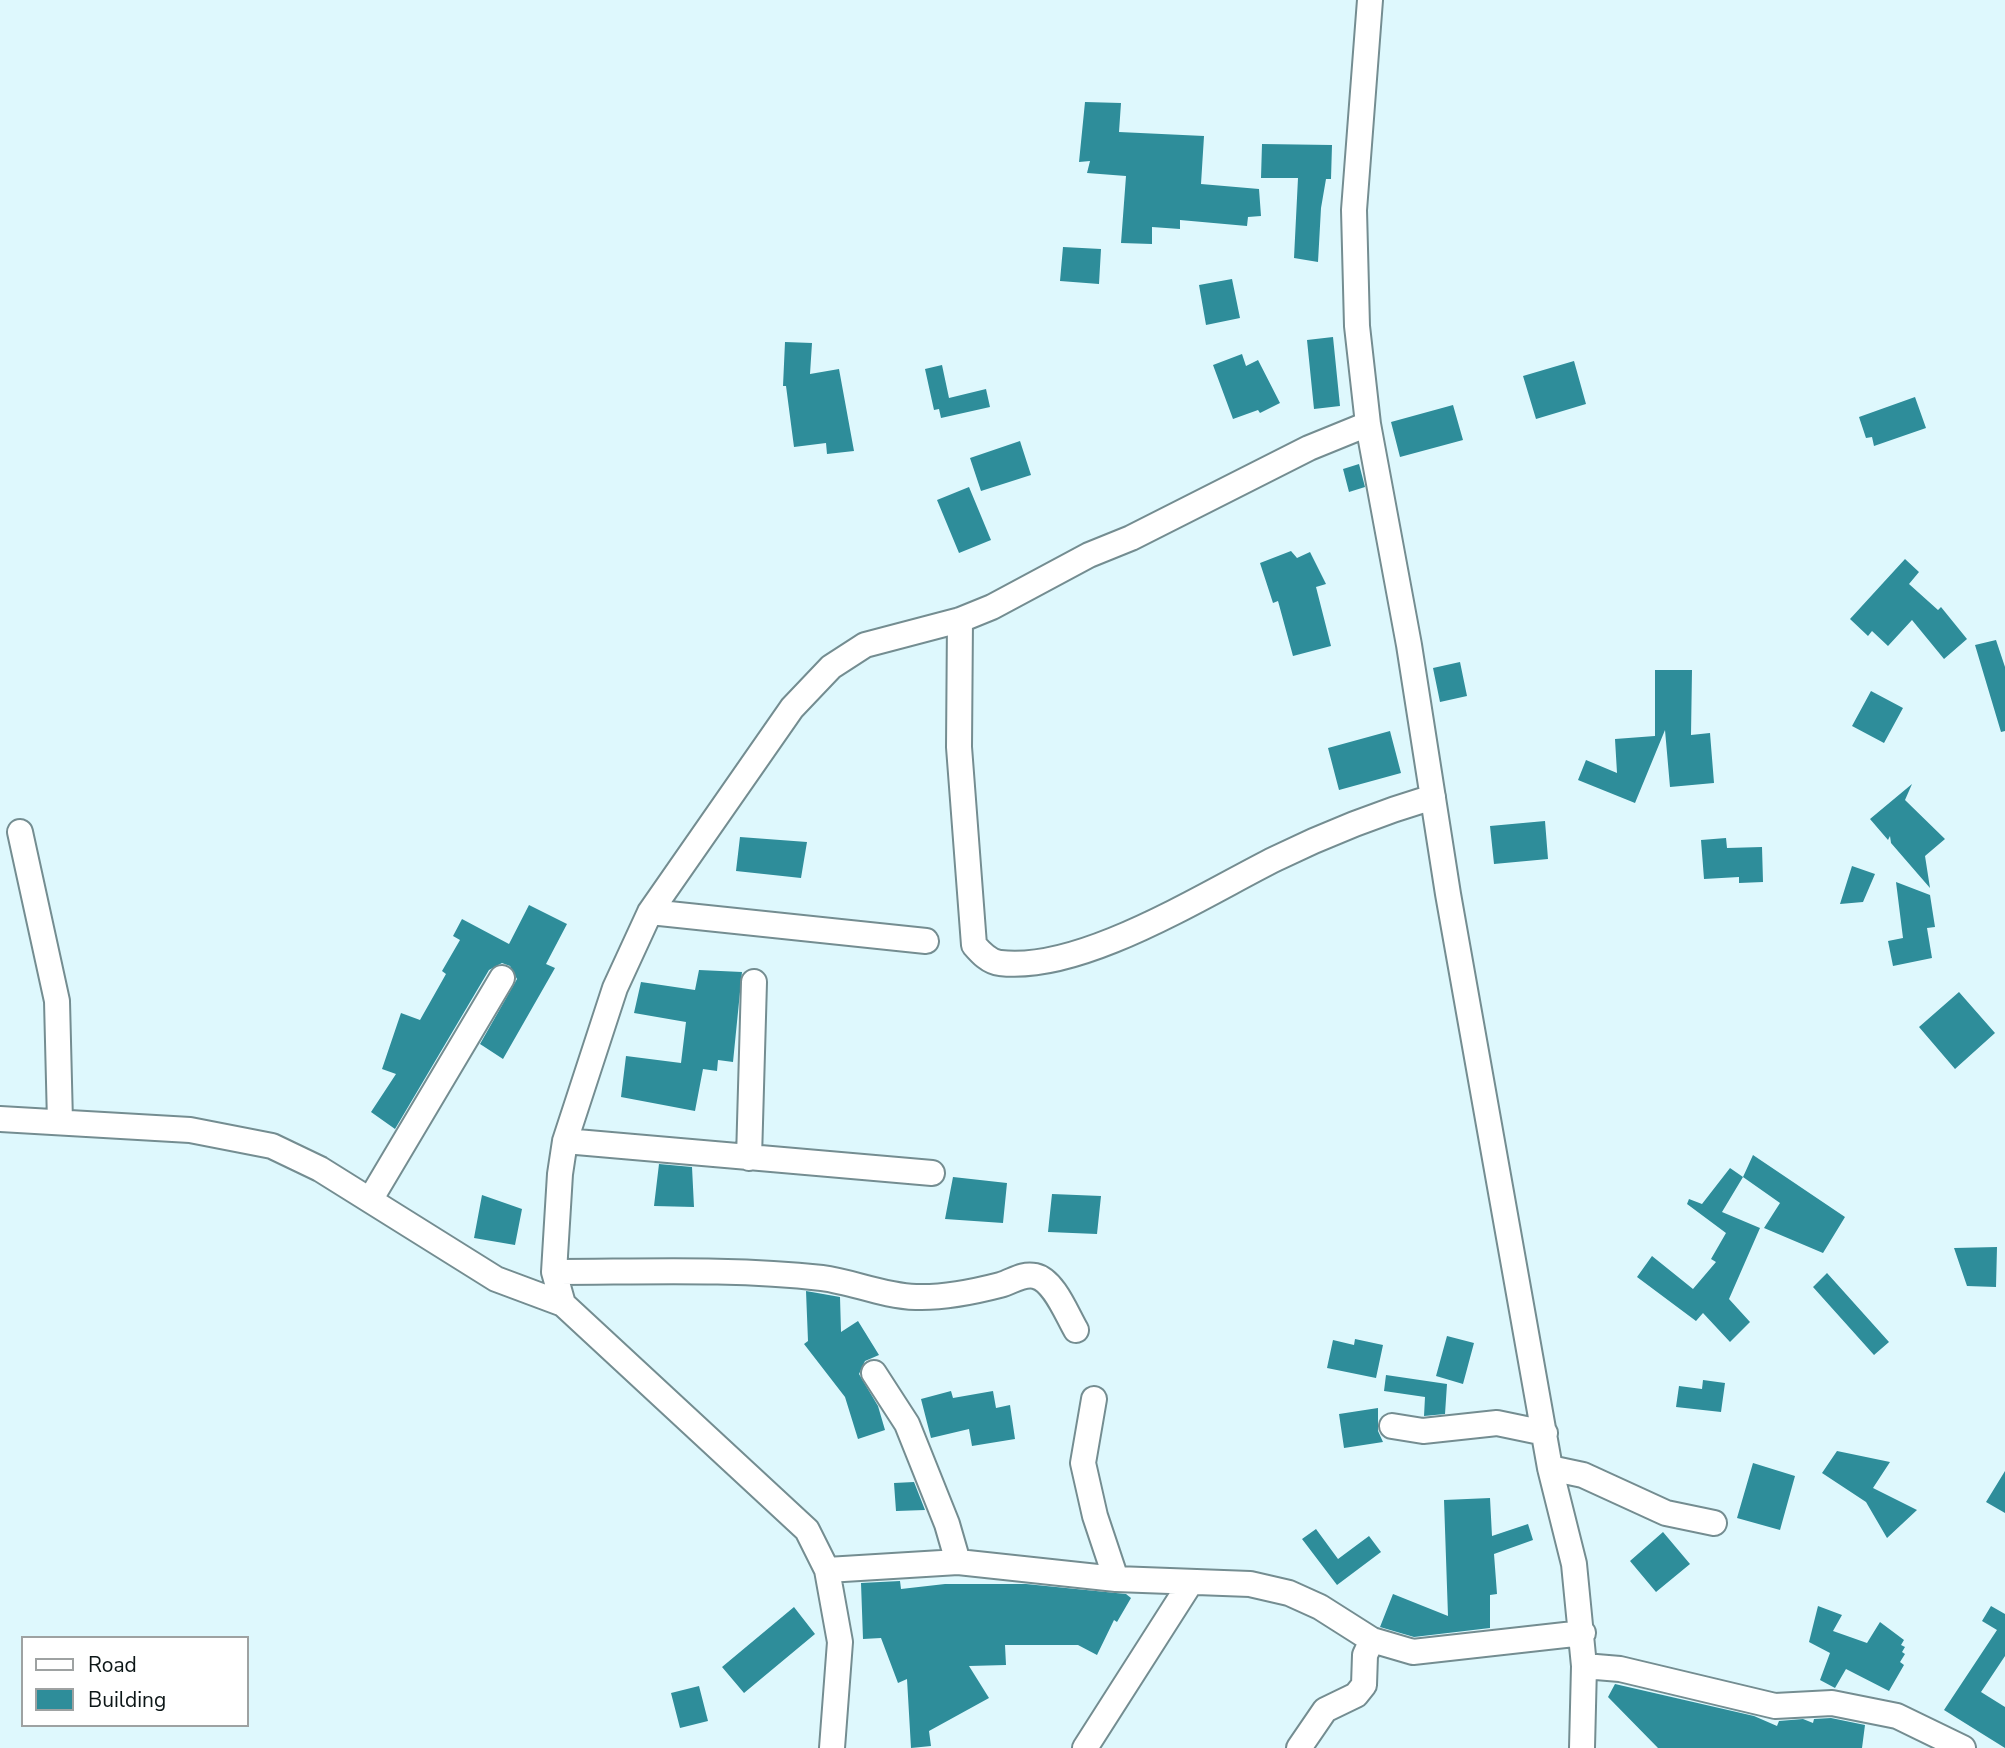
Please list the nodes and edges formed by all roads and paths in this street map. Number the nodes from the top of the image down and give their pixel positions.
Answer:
1 (1370, 0) edge
2 (1368, 424) junction
3 (960, 620) junction
4 (1433, 797) junction
5 (20, 832) dead end
6 (650, 912) junction
7 (926, 941) dead end
8 (502, 978) dead end
9 (754, 982) dead end
10 (0, 1119) edge
11 (60, 1122) junction
12 (565, 1141) junction
13 (749, 1158) junction
14 (932, 1173) dead end
15 (370, 1200) junction
16 (554, 1272) junction
17 (563, 1304) junction
18 (1076, 1330) dead end
19 (874, 1373) dead end
20 (1094, 1399) dead end
21 (1392, 1426) dead end
22 (1545, 1433) junction
23 (1550, 1468) junction
24 (1714, 1523) dead end
25 (958, 1562) junction
26 (827, 1570) junction
27 (1116, 1579) junction
28 (1191, 1582) junction
29 (1583, 1633) junction
30 (1372, 1640) junction
31 (1584, 1666) junction
32 (832, 1748) edge
33 (1085, 1748) edge
34 (1299, 1748) edge
35 (1582, 1748) edge
36 (1963, 1748) edge

1 - 2 street
2 - 3 street
2 - 4 street
3 - 4 street
3 - 6 street
4 - 22 street
5 - 11 street
6 - 7 street
6 - 12 street
8 - 15 street
9 - 13 street
10 - 11 street
11 - 15 street
12 - 13 street
12 - 16 street
13 - 14 street
15 - 17 street
16 - 17 street
16 - 18 street
17 - 26 street
19 - 25 street
20 - 27 street
21 - 22 street
22 - 23 street
23 - 24 street
23 - 29 street
25 - 26 street
25 - 27 street
26 - 32 street
27 - 28 street
28 - 30 street
28 - 33 street
29 - 30 street
29 - 31 street
30 - 34 street
31 - 35 street
31 - 36 street

